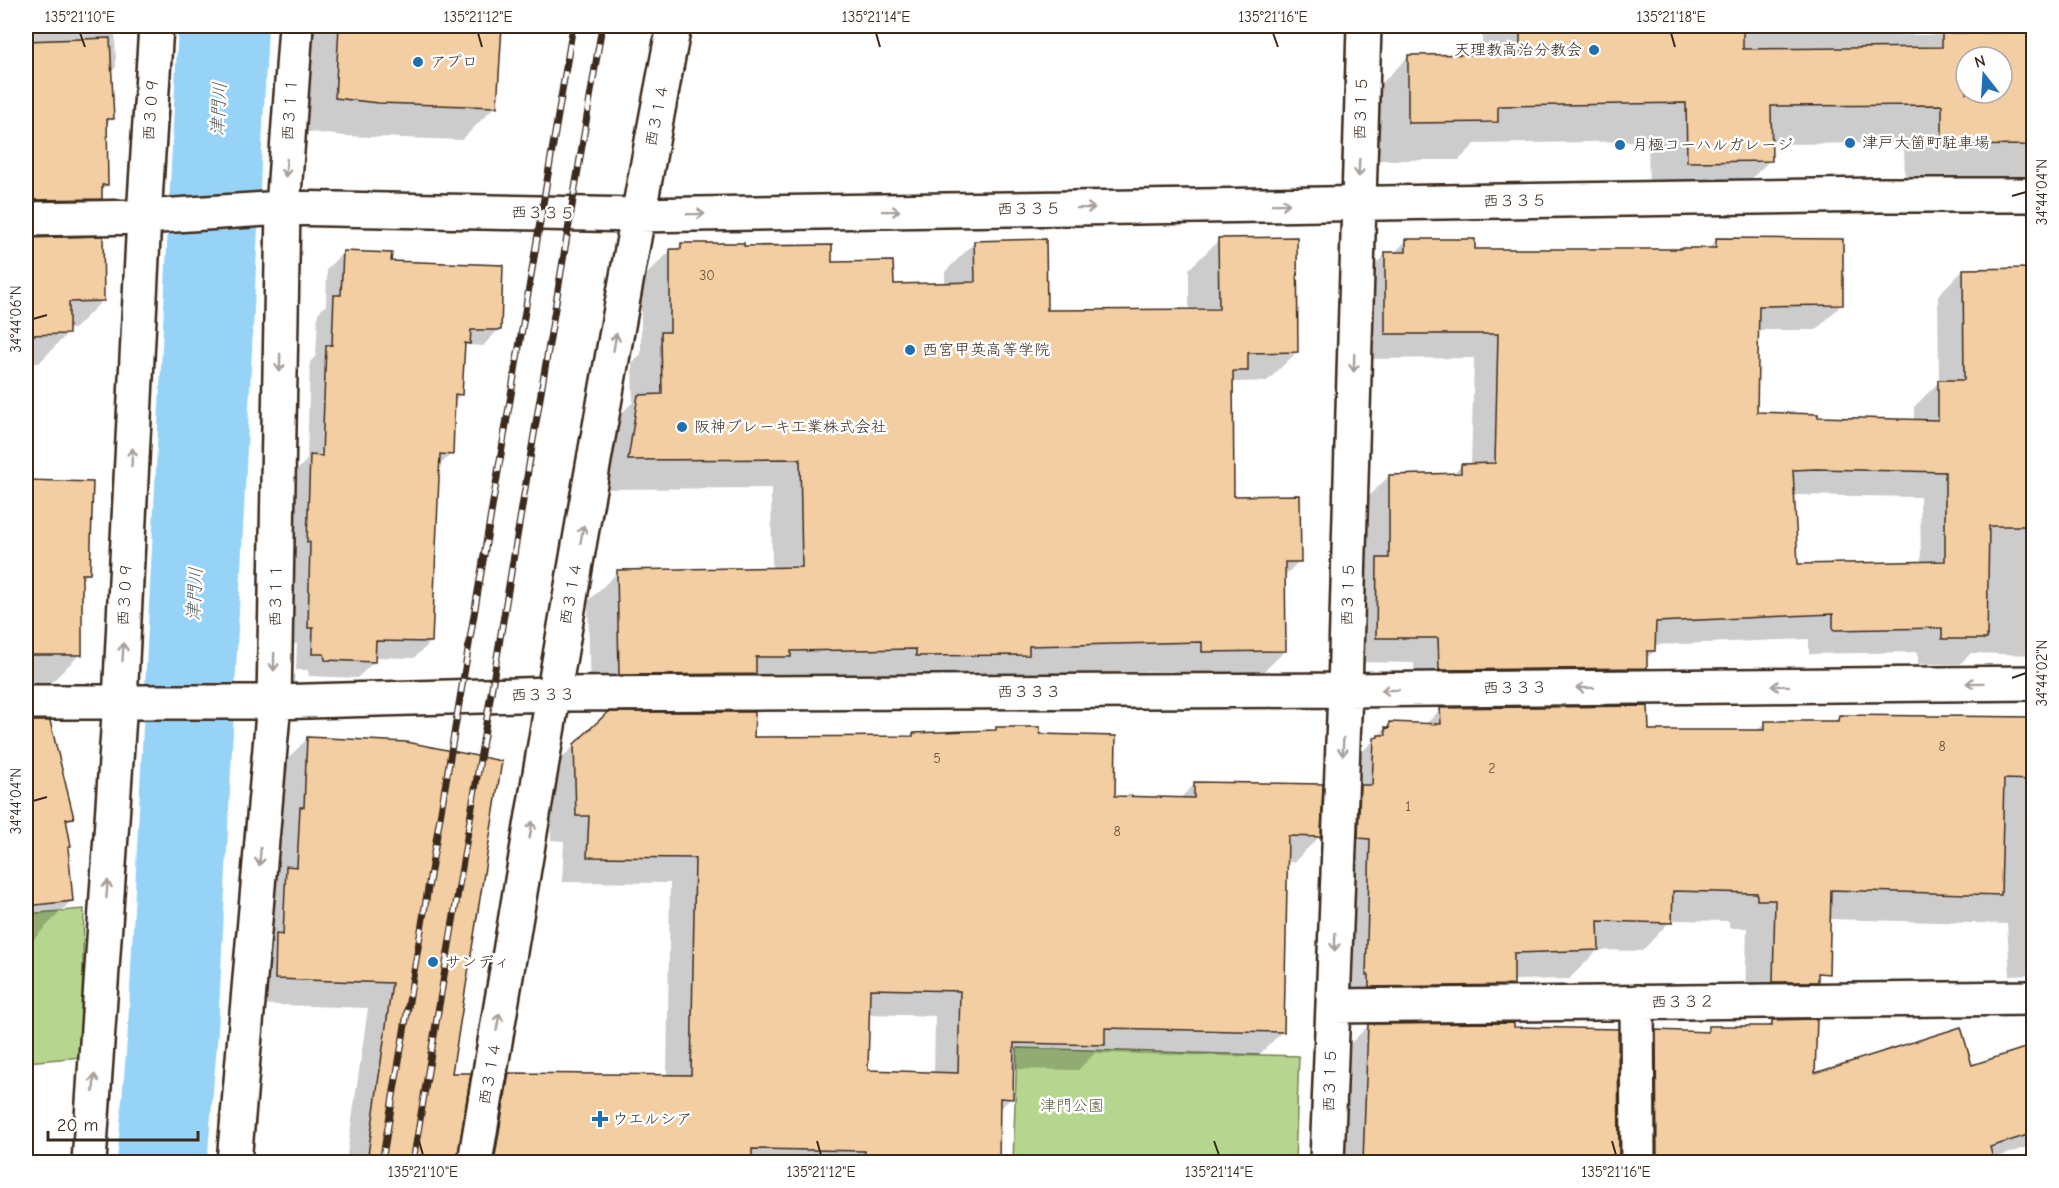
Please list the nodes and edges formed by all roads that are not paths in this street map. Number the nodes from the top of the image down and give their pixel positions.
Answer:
1 (156, 26) edge
2 (296, 26) edge
3 (674, 26) edge
4 (1364, 26) edge
5 (2034, 195) edge
6 (1358, 203) junction
7 (283, 208) junction
8 (637, 215) junction
9 (144, 217) junction
10 (26, 219) edge
11 (2034, 683) edge
12 (1345, 690) junction
13 (553, 694) junction
14 (134, 701) junction
15 (26, 702) edge
16 (274, 702) junction
17 (2034, 998) edge
18 (1636, 1002) junction
19 (1333, 1006) junction
20 (89, 1162) edge
21 (234, 1162) edge
22 (475, 1162) edge
23 (1327, 1162) edge
24 (1638, 1162) edge

1 - 9 street, 西３０９
2 -> 7 street, 西３１１
3 - 8 street, 西３１４
4 -> 6 street, 西３１５
5 - 6 street, 西３３５
8 -> 6 street, 西３３５
6 -> 12 street, 西３１５
7 - 8 street, 西３３５
7 - 9 street, 西３３５
7 -> 16 street, 西３１１
13 -> 8 street, 西３１４
9 - 10 street, 西３３５
14 -> 9 street, 西３０９
11 -> 12 street, 西３３３
12 - 13 street, 西３３３
12 -> 19 street, 西３１５
13 - 16 street, 西３３３
22 -> 13 street, 西３１４
14 - 15 street, 西３３３
14 - 16 street, 西３３３
20 -> 14 street, 西３０９
16 -> 21 street, 西３１１
17 - 18 street, 西３３２
18 - 19 street, 西３３２
18 - 24 street
19 - 23 street, 西３１５

